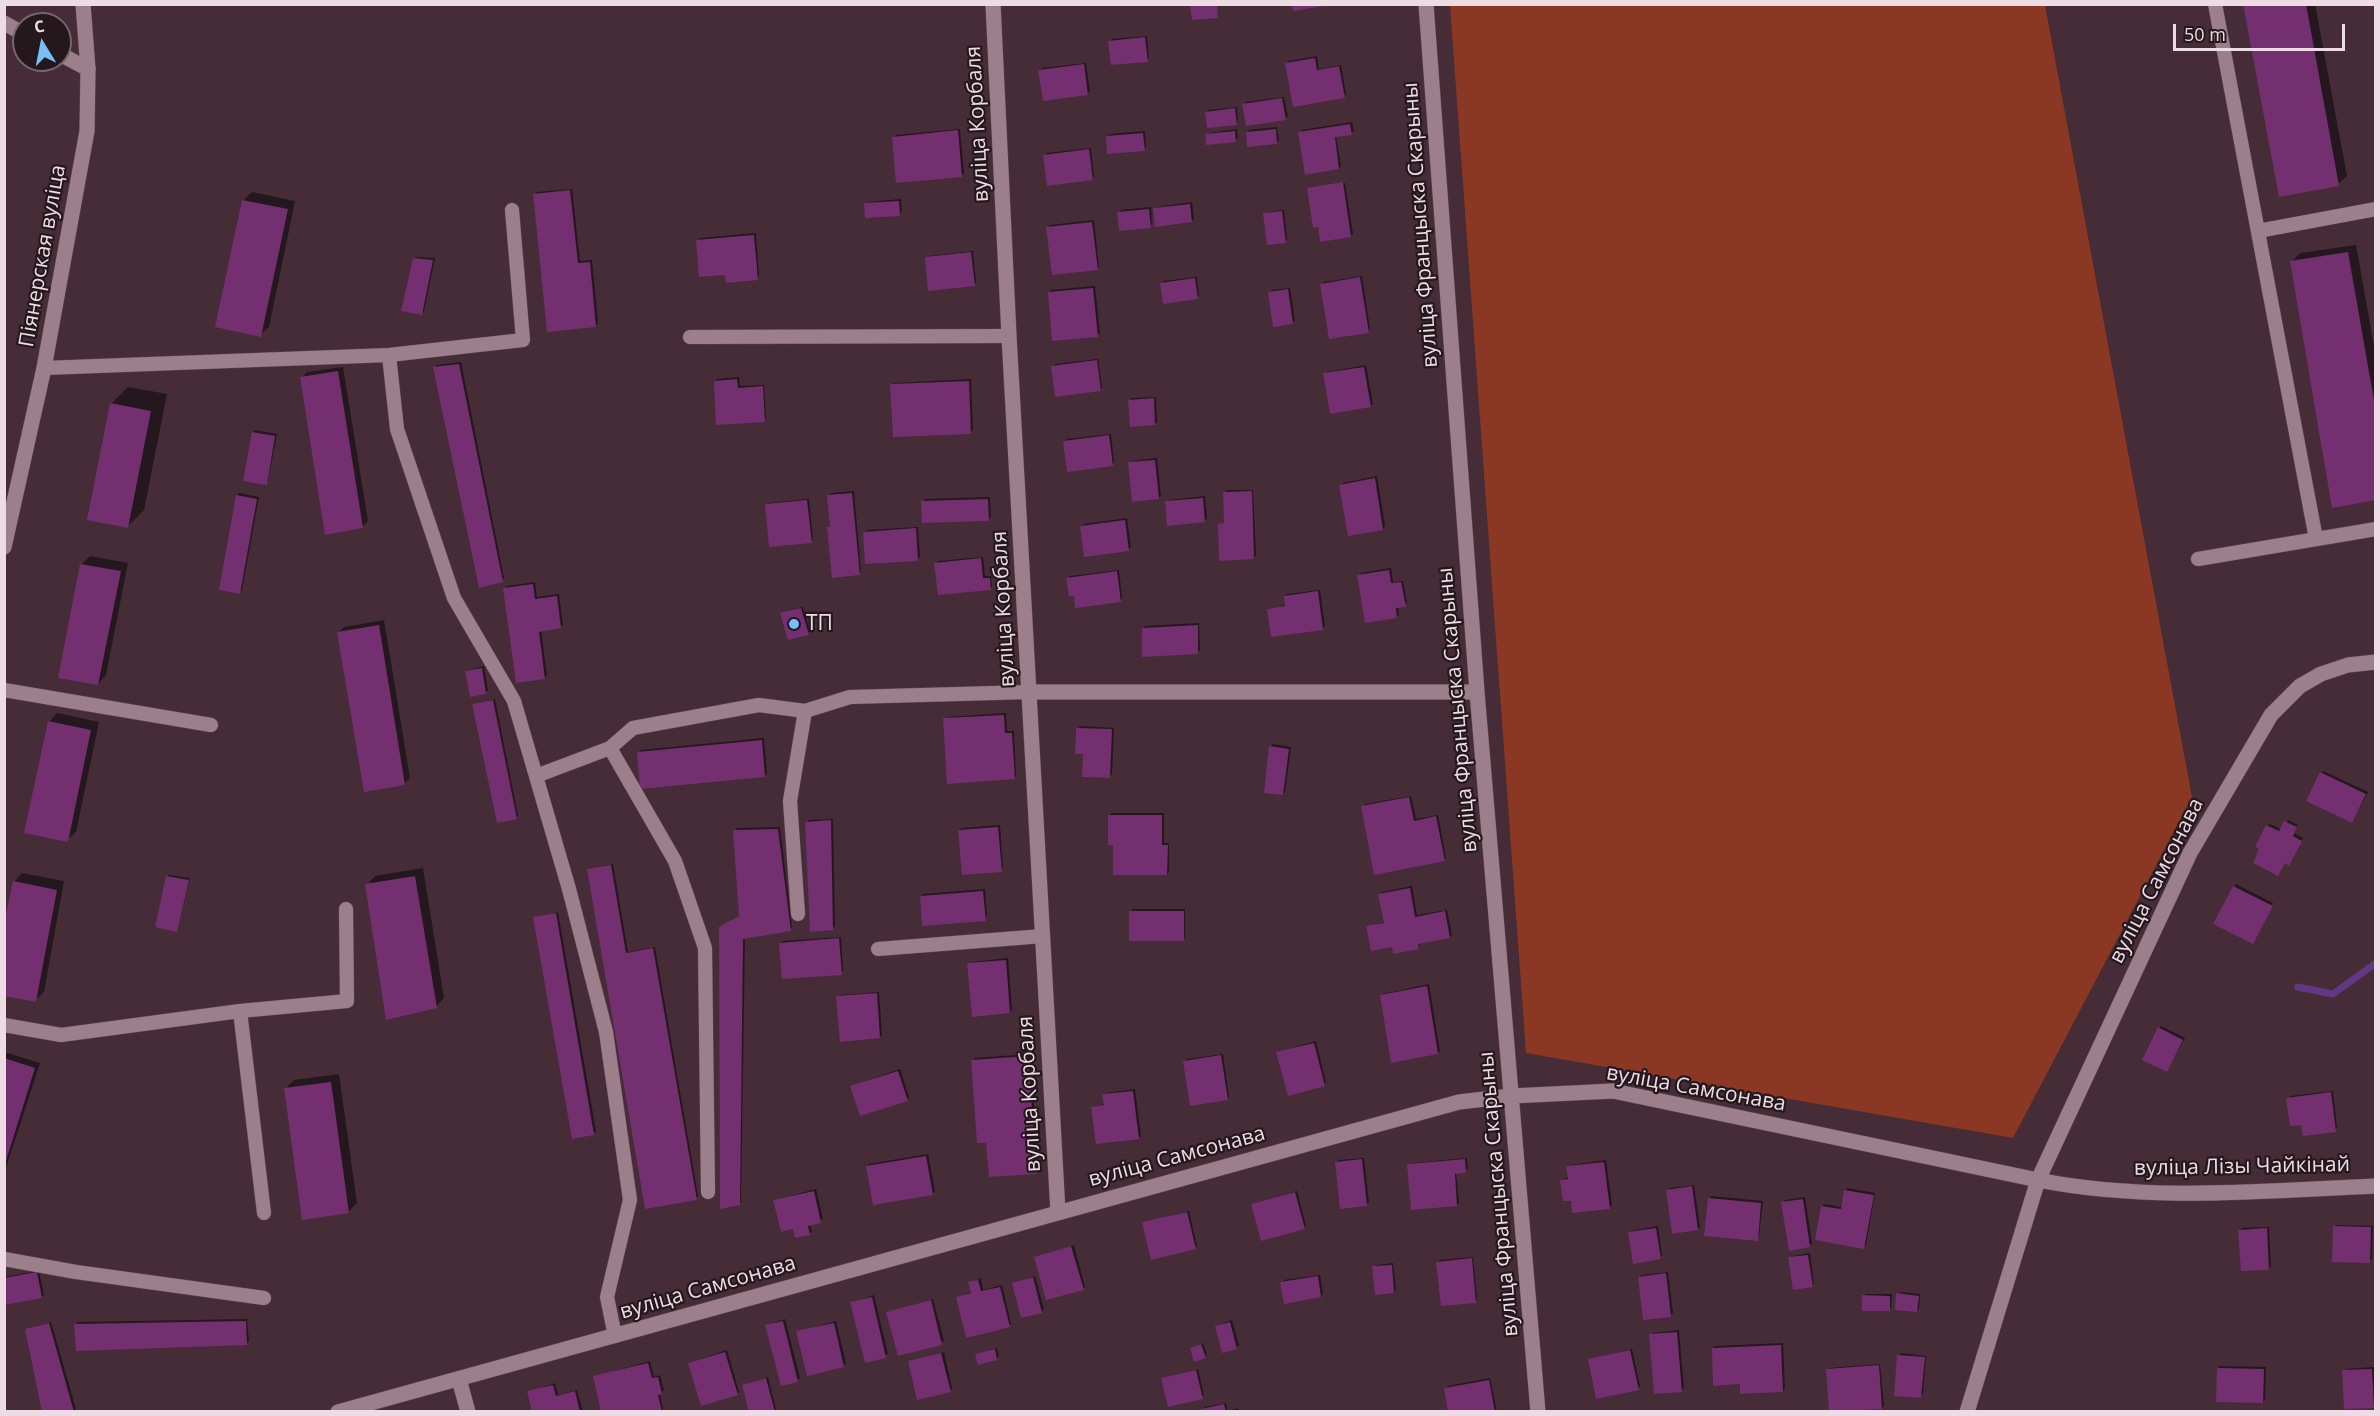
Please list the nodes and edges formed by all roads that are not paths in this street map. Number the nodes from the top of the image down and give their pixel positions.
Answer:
1 (83, 4) edge
2 (993, 4) edge
3 (1426, 4) edge
4 (2215, 4) edge
5 (72, 60) edge
6 (88, 69) junction
7 (2376, 209) edge
8 (512, 210) dead end
9 (2258, 231) junction
10 (1009, 336) junction
11 (690, 337) dead end
12 (389, 355) junction
13 (44, 368) junction
14 (2376, 529) edge
15 (2316, 539) junction
16 (4, 547) edge
17 (2198, 559) dead end
18 (2376, 662) edge
19 (4, 690) edge
20 (1030, 692) junction
21 (1477, 692) junction
22 (805, 711) junction
23 (211, 725) dead end
24 (610, 748) junction
25 (536, 776) junction
26 (346, 909) dead end
27 (798, 914) dead end
28 (1043, 936) junction
29 (878, 949) dead end
30 (240, 1011) junction
31 (4, 1025) edge
32 (1511, 1096) junction
33 (2038, 1180) junction
34 (2376, 1186) edge
35 (708, 1192) dead end
36 (1058, 1212) junction
37 (264, 1213) dead end
38 (4, 1258) edge
39 (264, 1298) dead end
40 (615, 1336) junction
41 (459, 1378) junction
42 (339, 1412) edge
43 (468, 1412) edge
44 (1538, 1412) edge
45 (1967, 1412) edge

1 - 6 street, Піянерская вуліца
2 - 10 street, вуліца Корбаля
3 - 21 street, вуліца Францыска Скарыны
4 - 9 lane
5 - 6 street
6 - 13 street, Піянерская вуліца
7 - 9 lane
8 - 12 lane
9 - 15 lane
10 - 11 lane
10 - 20 street, вуліца Корбаля
12 - 13 lane
12 - 25 lane
13 - 16 street, Піянерская вуліца
14 - 15 lane
15 - 17 lane
18 - 33 street, вуліца Самсонава
19 - 23 lane
20 - 21 street
20 - 22 lane
20 - 28 street, вуліца Корбаля
21 - 32 street, вуліца Францыска Скарыны
22 - 24 lane
22 - 27 lane
24 - 25 lane
24 - 35 lane
25 - 40 lane
26 - 30 lane
28 - 29 lane
28 - 36 street, вуліца Корбаля
30 - 31 lane
30 - 37 lane
32 - 33 street, вуліца Самсонава
32 - 36 street, вуліца Самсонава
32 - 44 street, вуліца Францыска Скарыны
33 - 34 street, вуліца Лізы Чайкінай
33 - 45 street, вуліца Самсонава
36 - 40 street, вуліца Самсонава
38 - 39 lane
40 - 41 street, вуліца Самсонава
41 - 42 street, вуліца Самсонава
41 - 43 street

